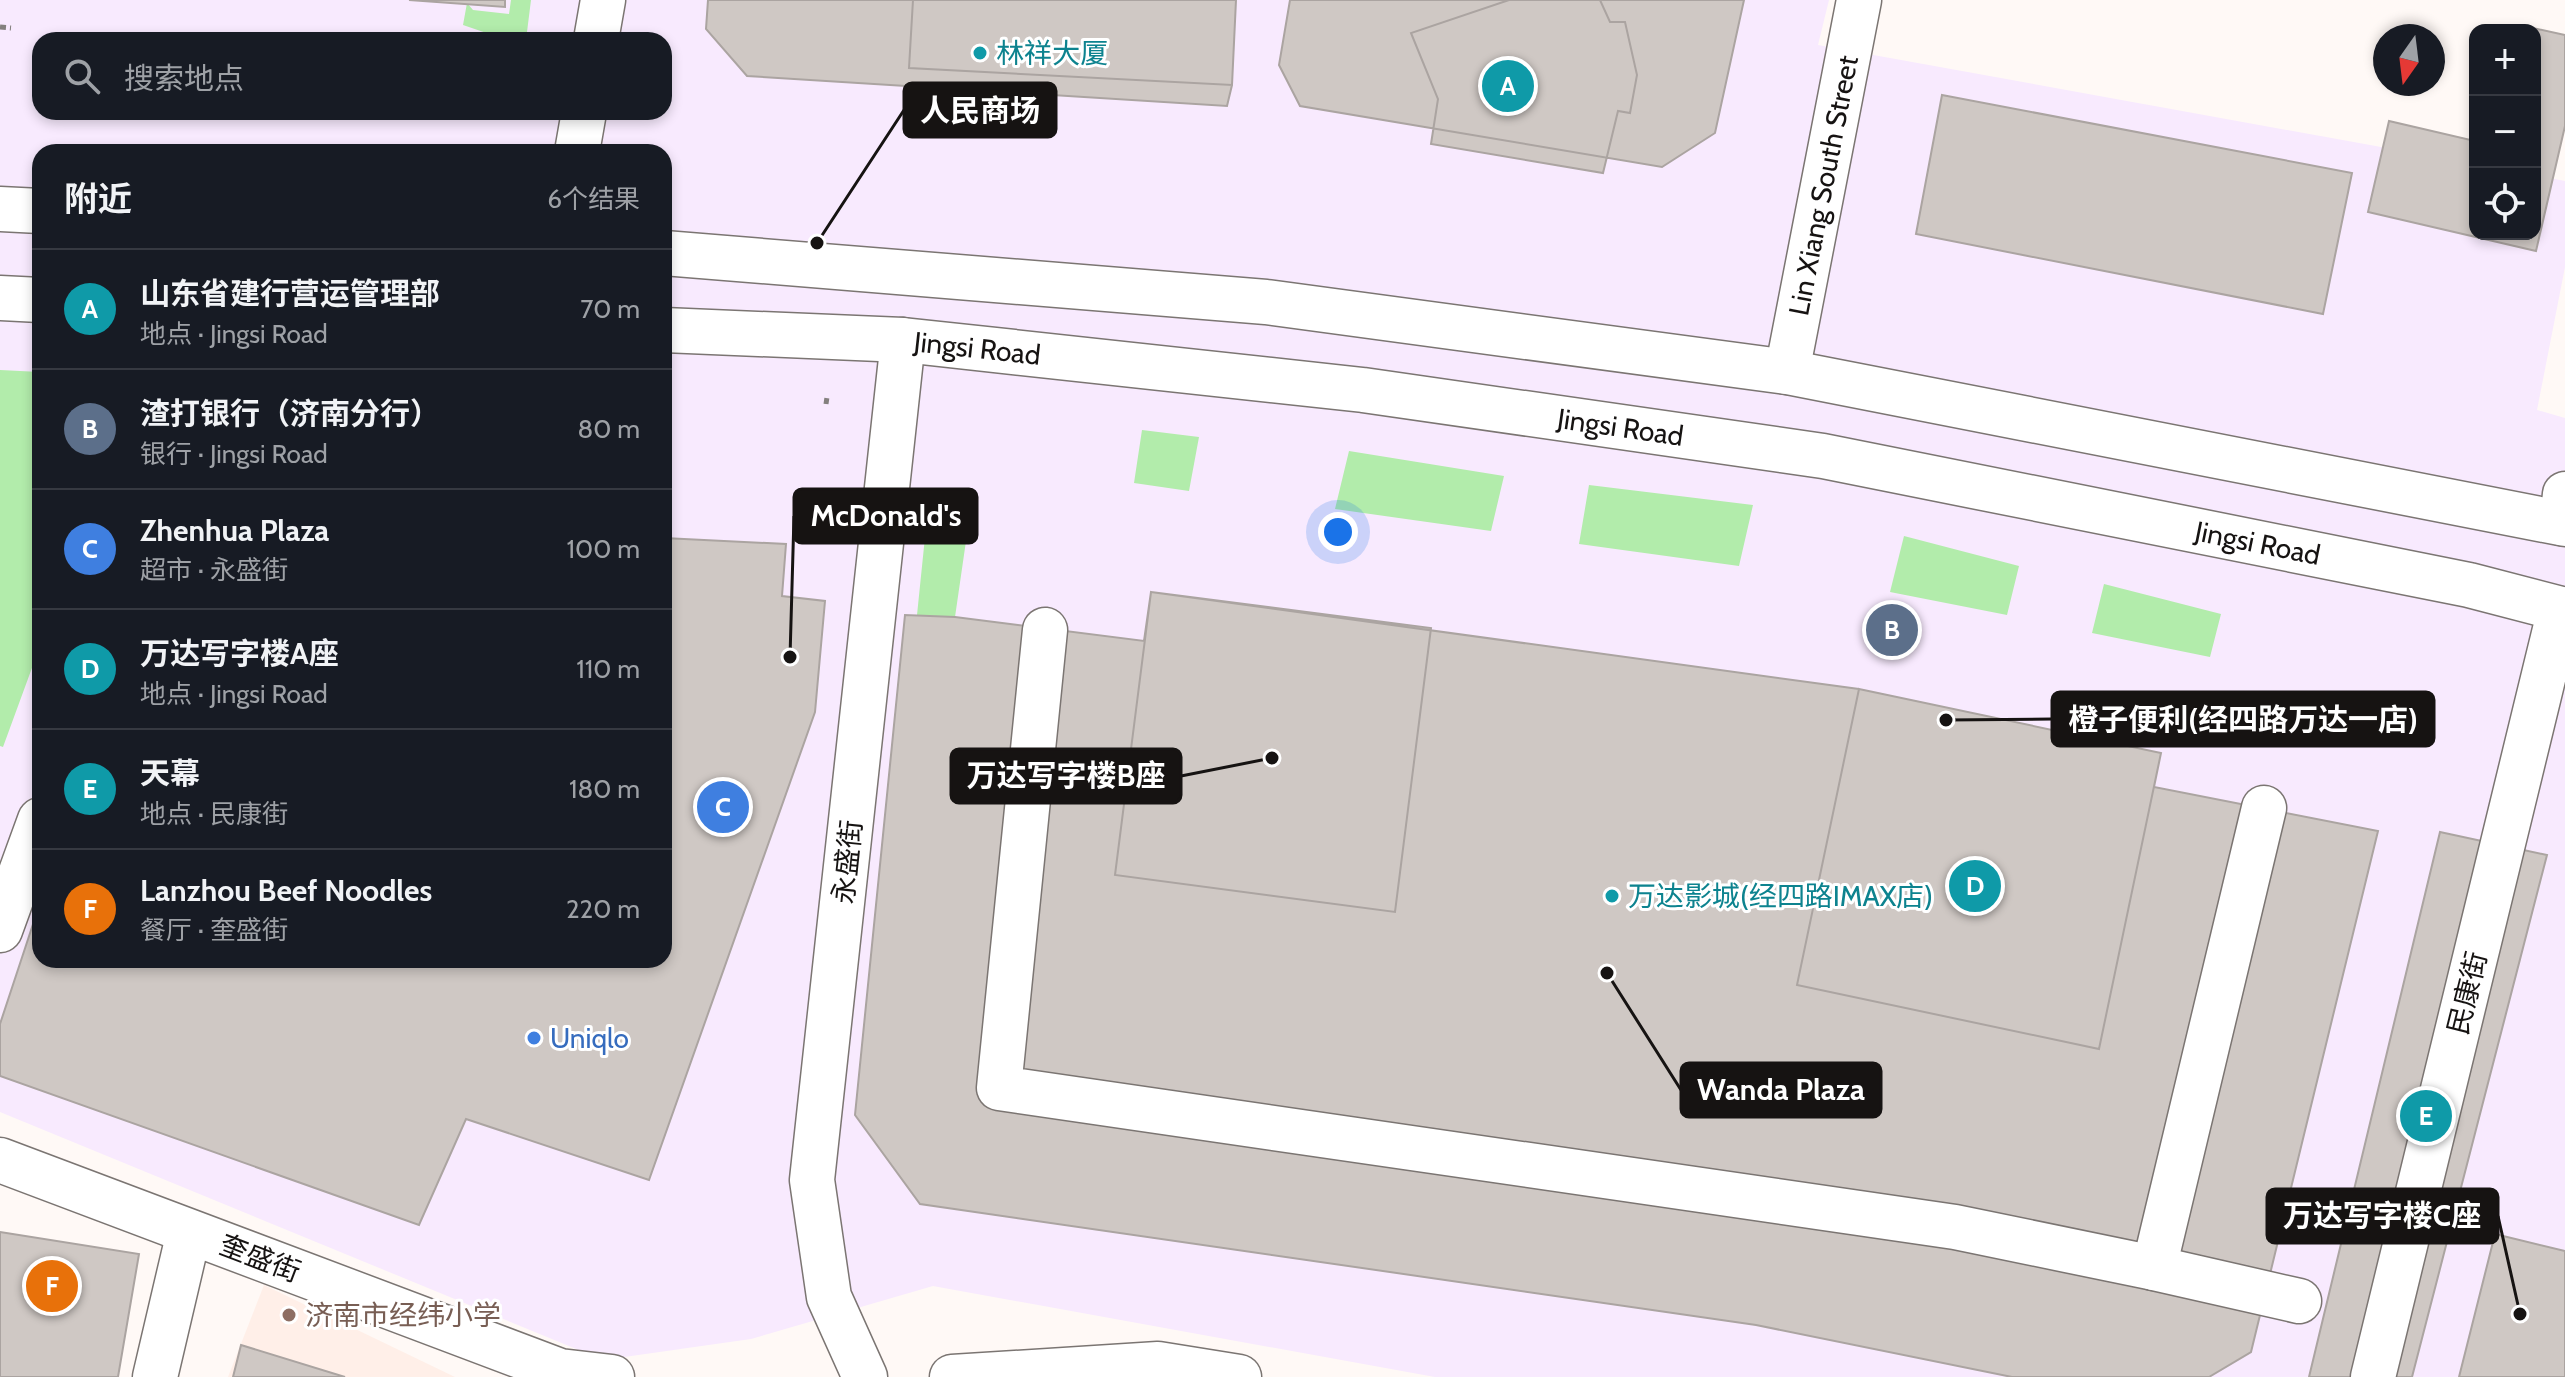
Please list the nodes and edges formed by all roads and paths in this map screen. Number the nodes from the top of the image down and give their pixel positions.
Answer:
1 (603, 0) edge
2 (1859, 0) edge
3 (0, 27) edge
4 (11, 28) dead end
5 (597, 32) edge
6 (583, 120) edge
7 (578, 144) edge
8 (0, 209) edge
9 (32, 211) edge
10 (672, 254) edge
11 (0, 298) edge
12 (32, 300) edge
13 (672, 330) edge
14 (903, 340) junction
15 (1787, 372) junction
16 (2564, 514) edge
17 (2563, 609) edge
18 (1045, 630) dead end
19 (2264, 808) dead end
20 (32, 842) edge
21 (0, 930) edge
22 (0, 1160) edge
23 (189, 1232) junction
24 (2154, 1268) junction
25 (2299, 1301) dead end
26 (155, 1377) edge
27 (612, 1377) edge
28 (865, 1377) edge
29 (952, 1377) edge
30 (1239, 1377) edge
31 (2373, 1377) edge

1 - 5 street
2 - 15 street, Lin Xiang South Street
3 - 4 path
6 - 7 street
8 - 9 street
10 - 15 street
11 - 12 street
13 - 14 street, Jingsi Road
14 - 17 street, Jingsi Road
14 - 28 street, 永盛街
15 - 16 street
17 - 31 street, 民康街
18 - 24 street
19 - 24 street
20 - 21 street
22 - 23 street, 奎盛街
23 - 26 street
23 - 27 street, 奎盛街
24 - 25 street
29 - 30 street

